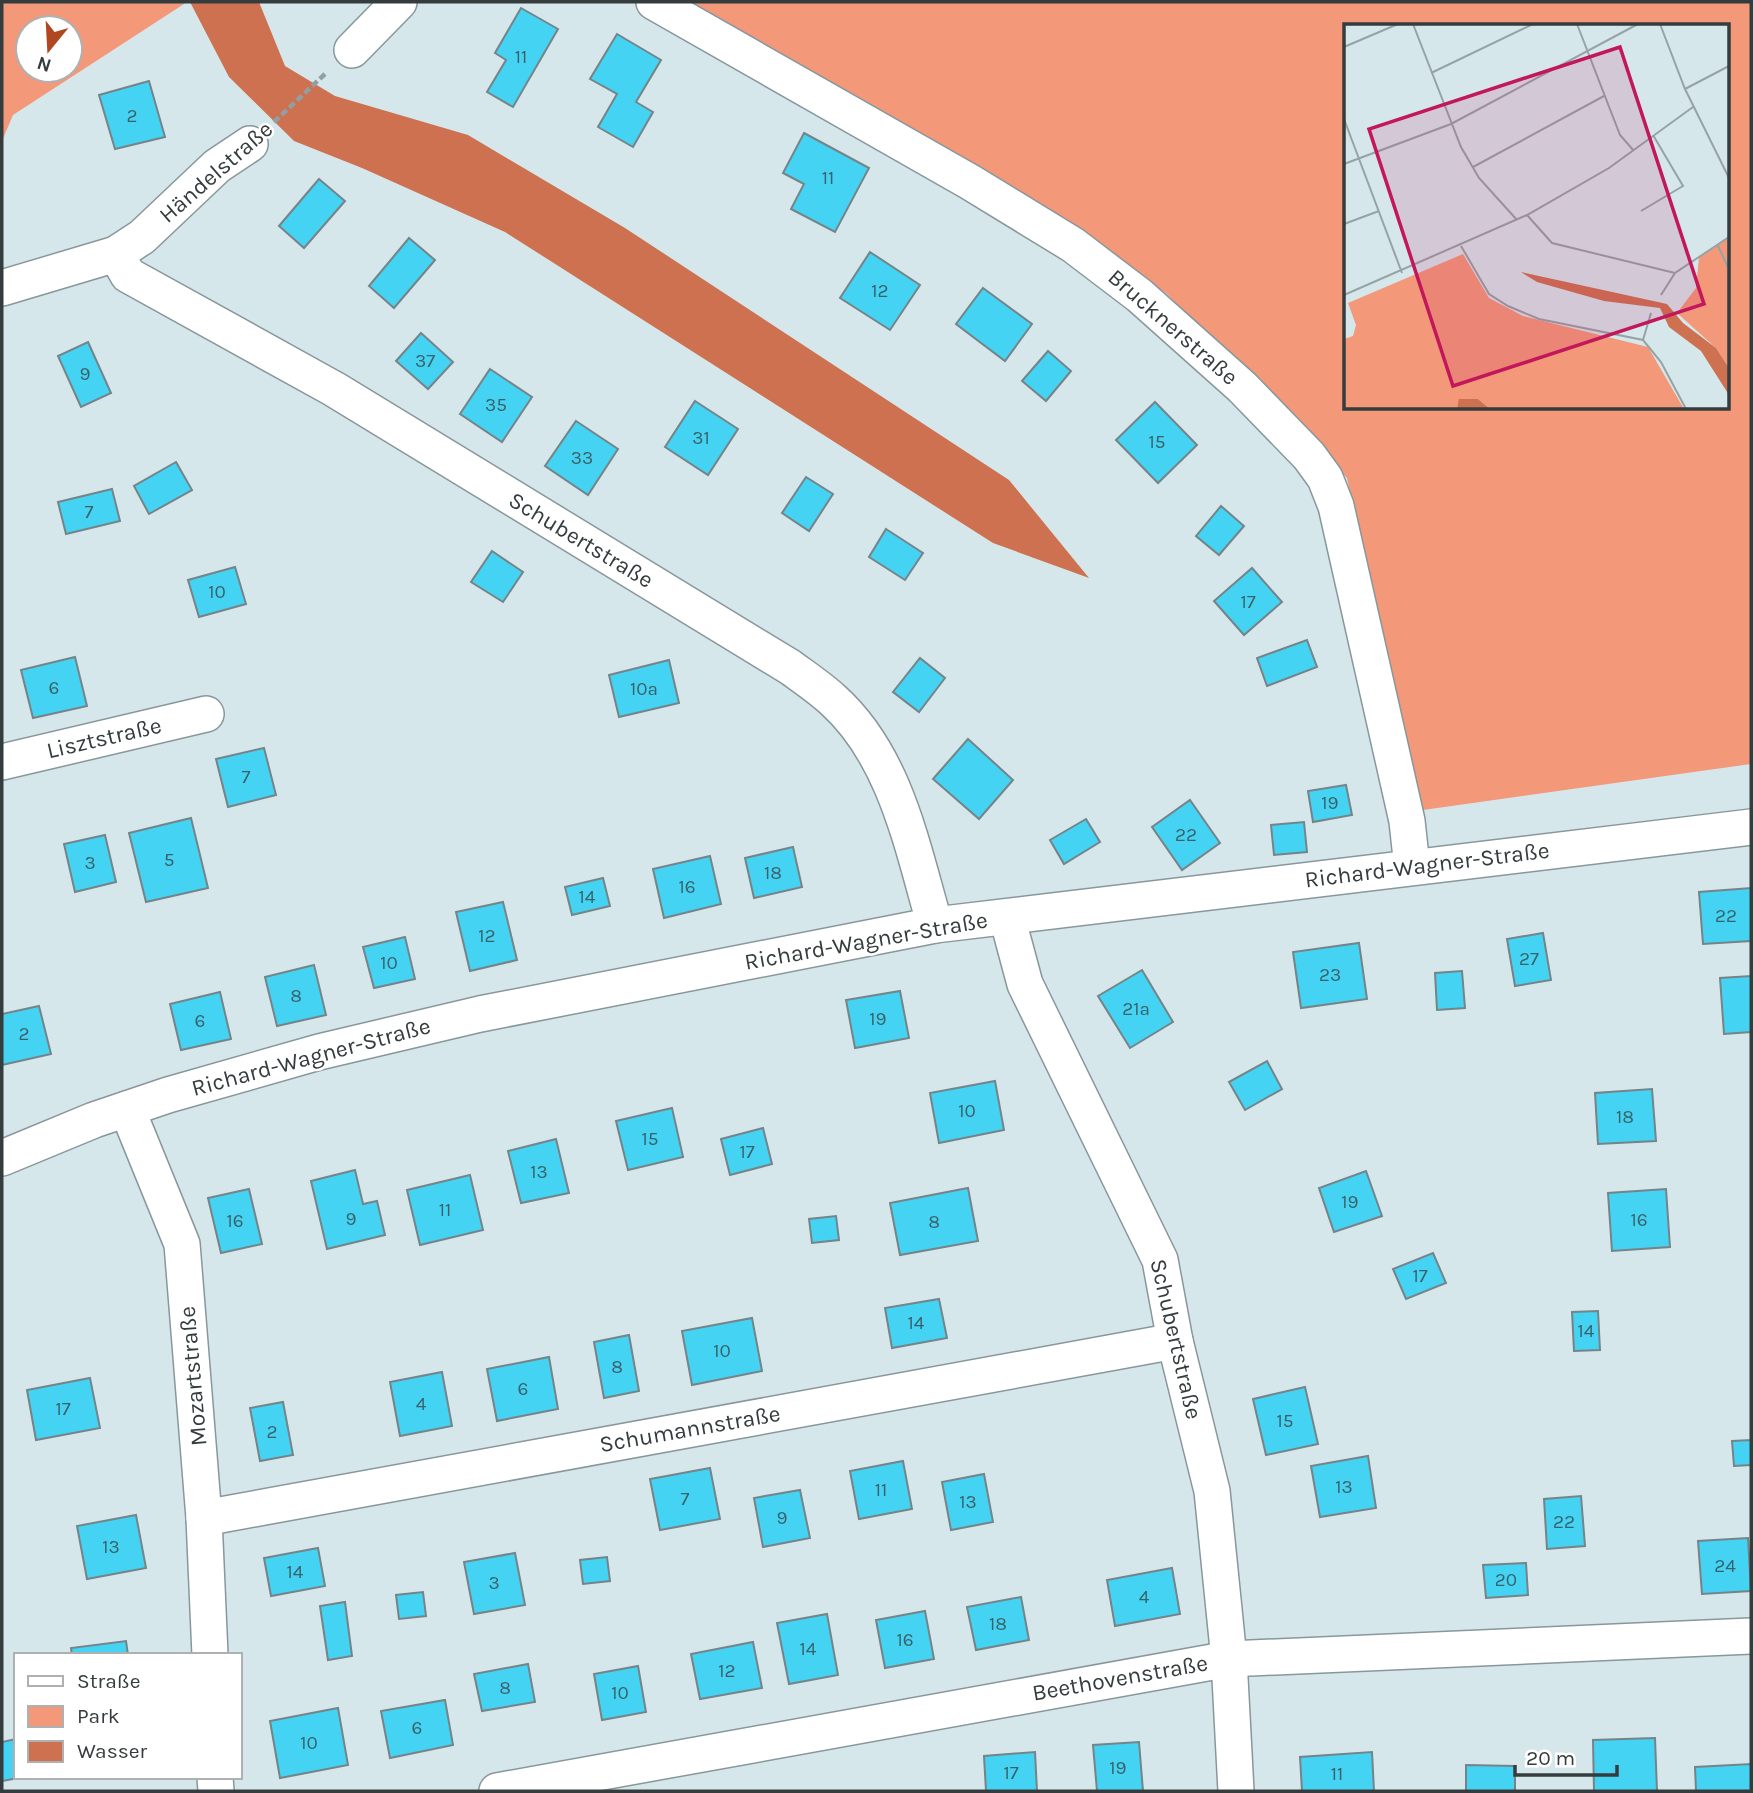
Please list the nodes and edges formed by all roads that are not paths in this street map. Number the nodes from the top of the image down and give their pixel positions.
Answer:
1 (399, 2) edge
2 (653, 2) edge
3 (352, 50) road end
4 (250, 144) road end
5 (116, 254) junction
6 (2, 288) edge
7 (206, 714) dead end
8 (2, 762) edge
9 (1751, 827) edge
10 (1412, 867) junction
11 (1007, 916) junction
12 (935, 925) junction
13 (127, 1109) junction
14 (2, 1158) edge
15 (1175, 1340) junction
16 (204, 1518) junction
17 (1751, 1636) edge
18 (210, 1653) edge
19 (1229, 1659) junction
20 (497, 1791) edge
21 (1236, 1791) edge

1 - 3 street
2 - 10 street, Brucknerstraße
4 - 5 street, Händelstraße
5 - 6 street, Händelstraße
5 - 12 street, Schubertstraße
7 - 8 street, Lisztstraße
9 - 10 street, Richard-Wagner-Straße
10 - 11 street, Richard-Wagner-Straße
11 - 12 street, Richard-Wagner-Straße
11 - 15 street, Schubertstraße
12 - 13 street, Richard-Wagner-Straße
13 - 14 street, Richard-Wagner-Straße
13 - 16 street, Mozartstraße
15 - 16 street, Schumannstraße
15 - 19 street, Schubertstraße
16 - 18 street, Mozartstraße
17 - 19 street, Beethovenstraße
19 - 20 street, Beethovenstraße
19 - 21 street, Schubertstraße

